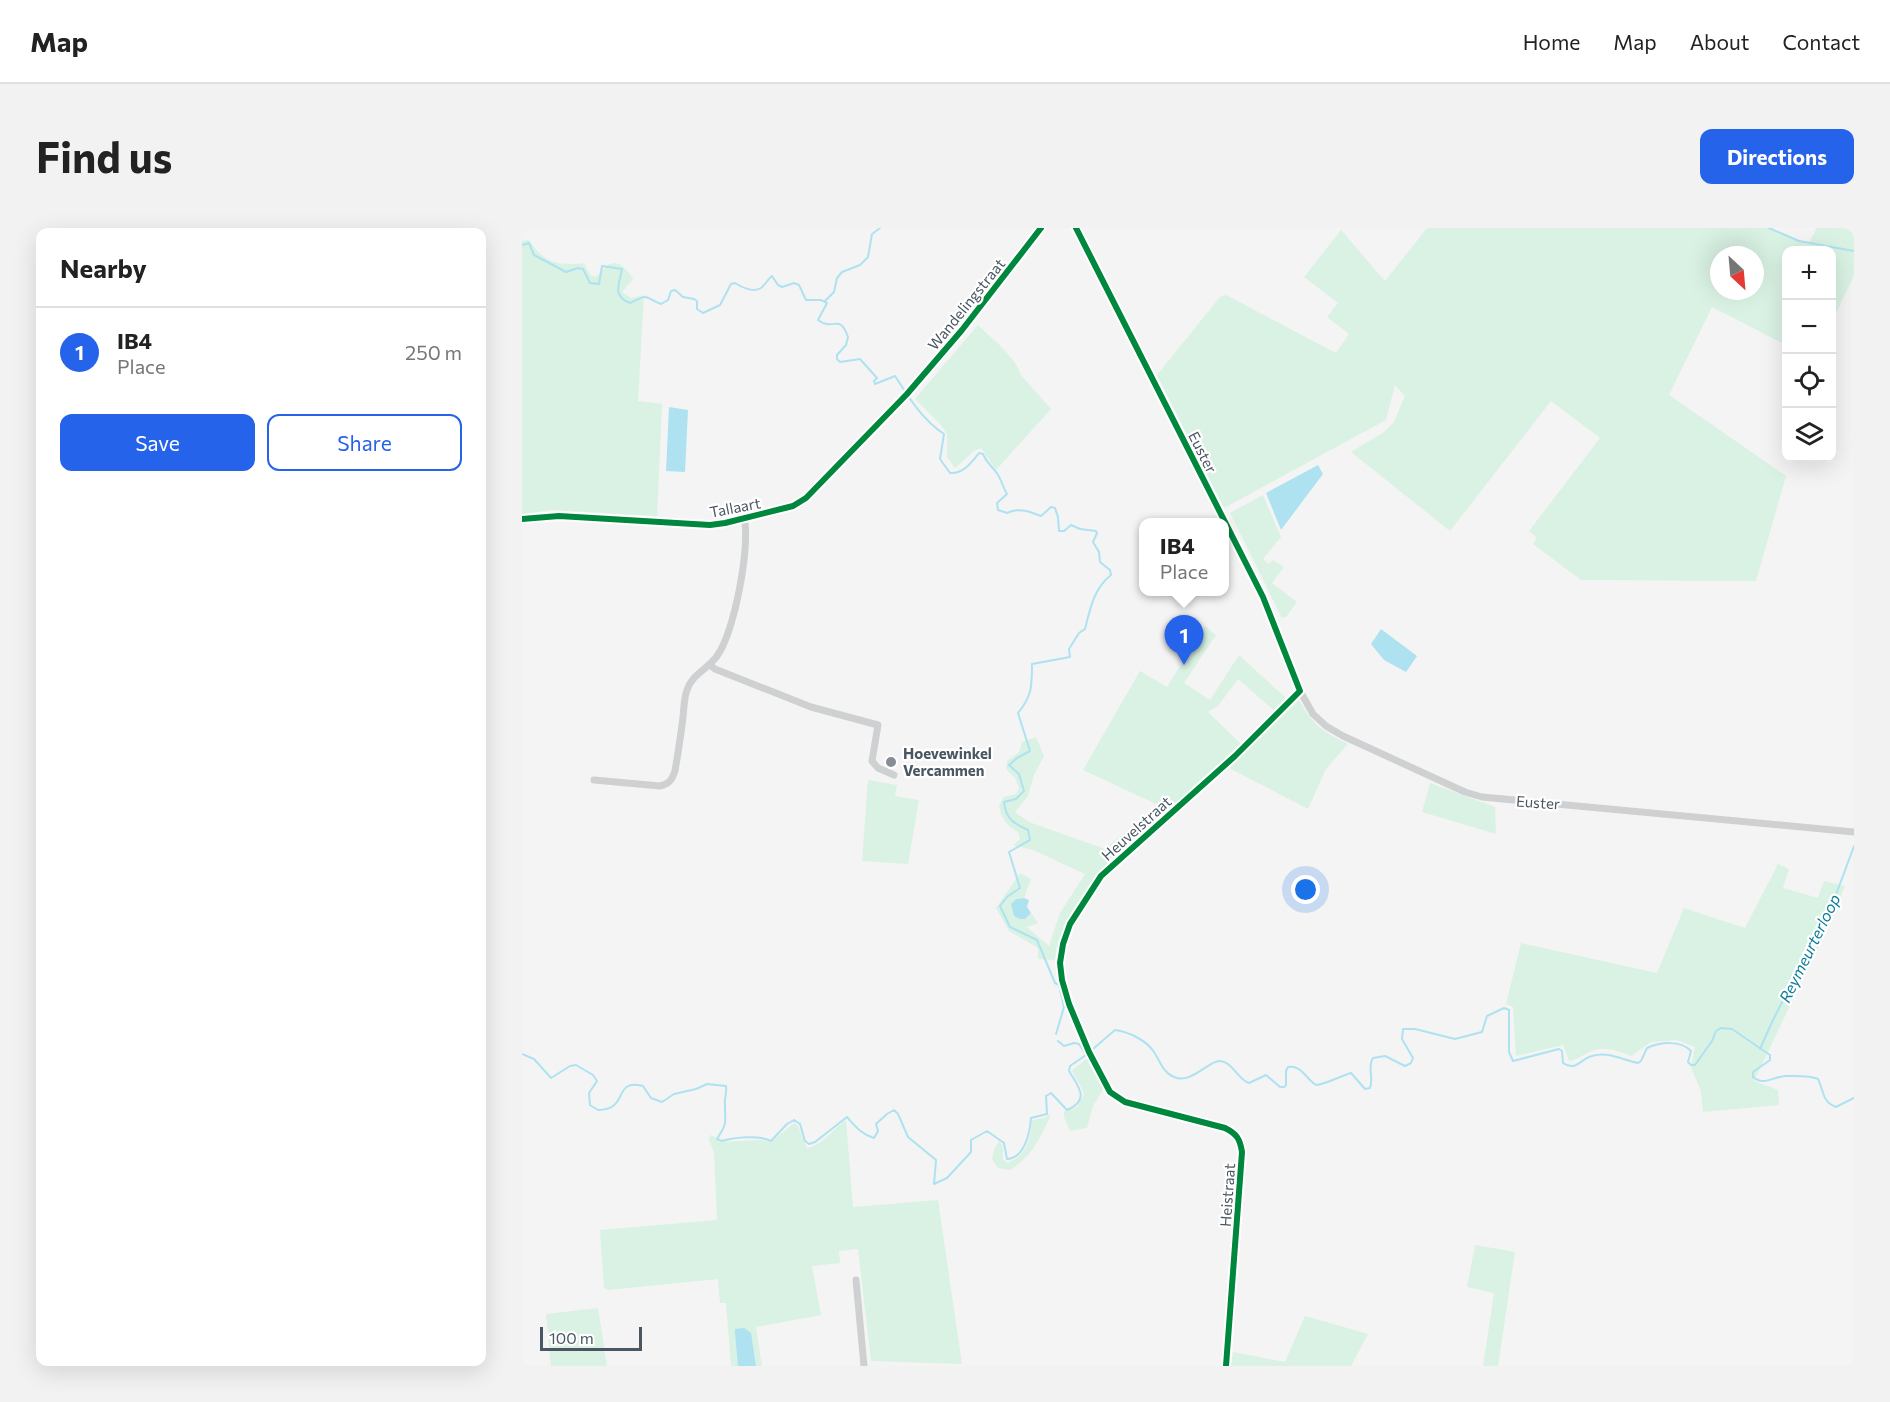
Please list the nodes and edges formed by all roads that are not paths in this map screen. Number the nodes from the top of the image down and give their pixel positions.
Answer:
1 (1041, 228) edge
2 (1076, 228) edge
3 (907, 394) joint
4 (744, 518) junction
5 (1223, 518) edge
6 (522, 519) edge
7 (1229, 530) edge
8 (710, 665) junction
9 (1300, 691) junction
10 (894, 775) dead end
11 (594, 780) dead end
12 (1854, 832) edge
13 (1089, 1052) joint
14 (856, 1280) dead end
15 (864, 1366) edge
16 (1226, 1366) edge

1 - 3 street, Wandelingstraat
2 - 5 street, Euster
3 - 4 street, Tallaart
4 - 6 street, Tallaart
4 - 8 street, Tallaart
7 - 9 street, Euster
8 - 10 street
8 - 11 street, Tallaart
9 - 12 street, Euster
9 - 13 street, Heuvelstraat
13 - 16 street, Heistraat
14 - 15 street

